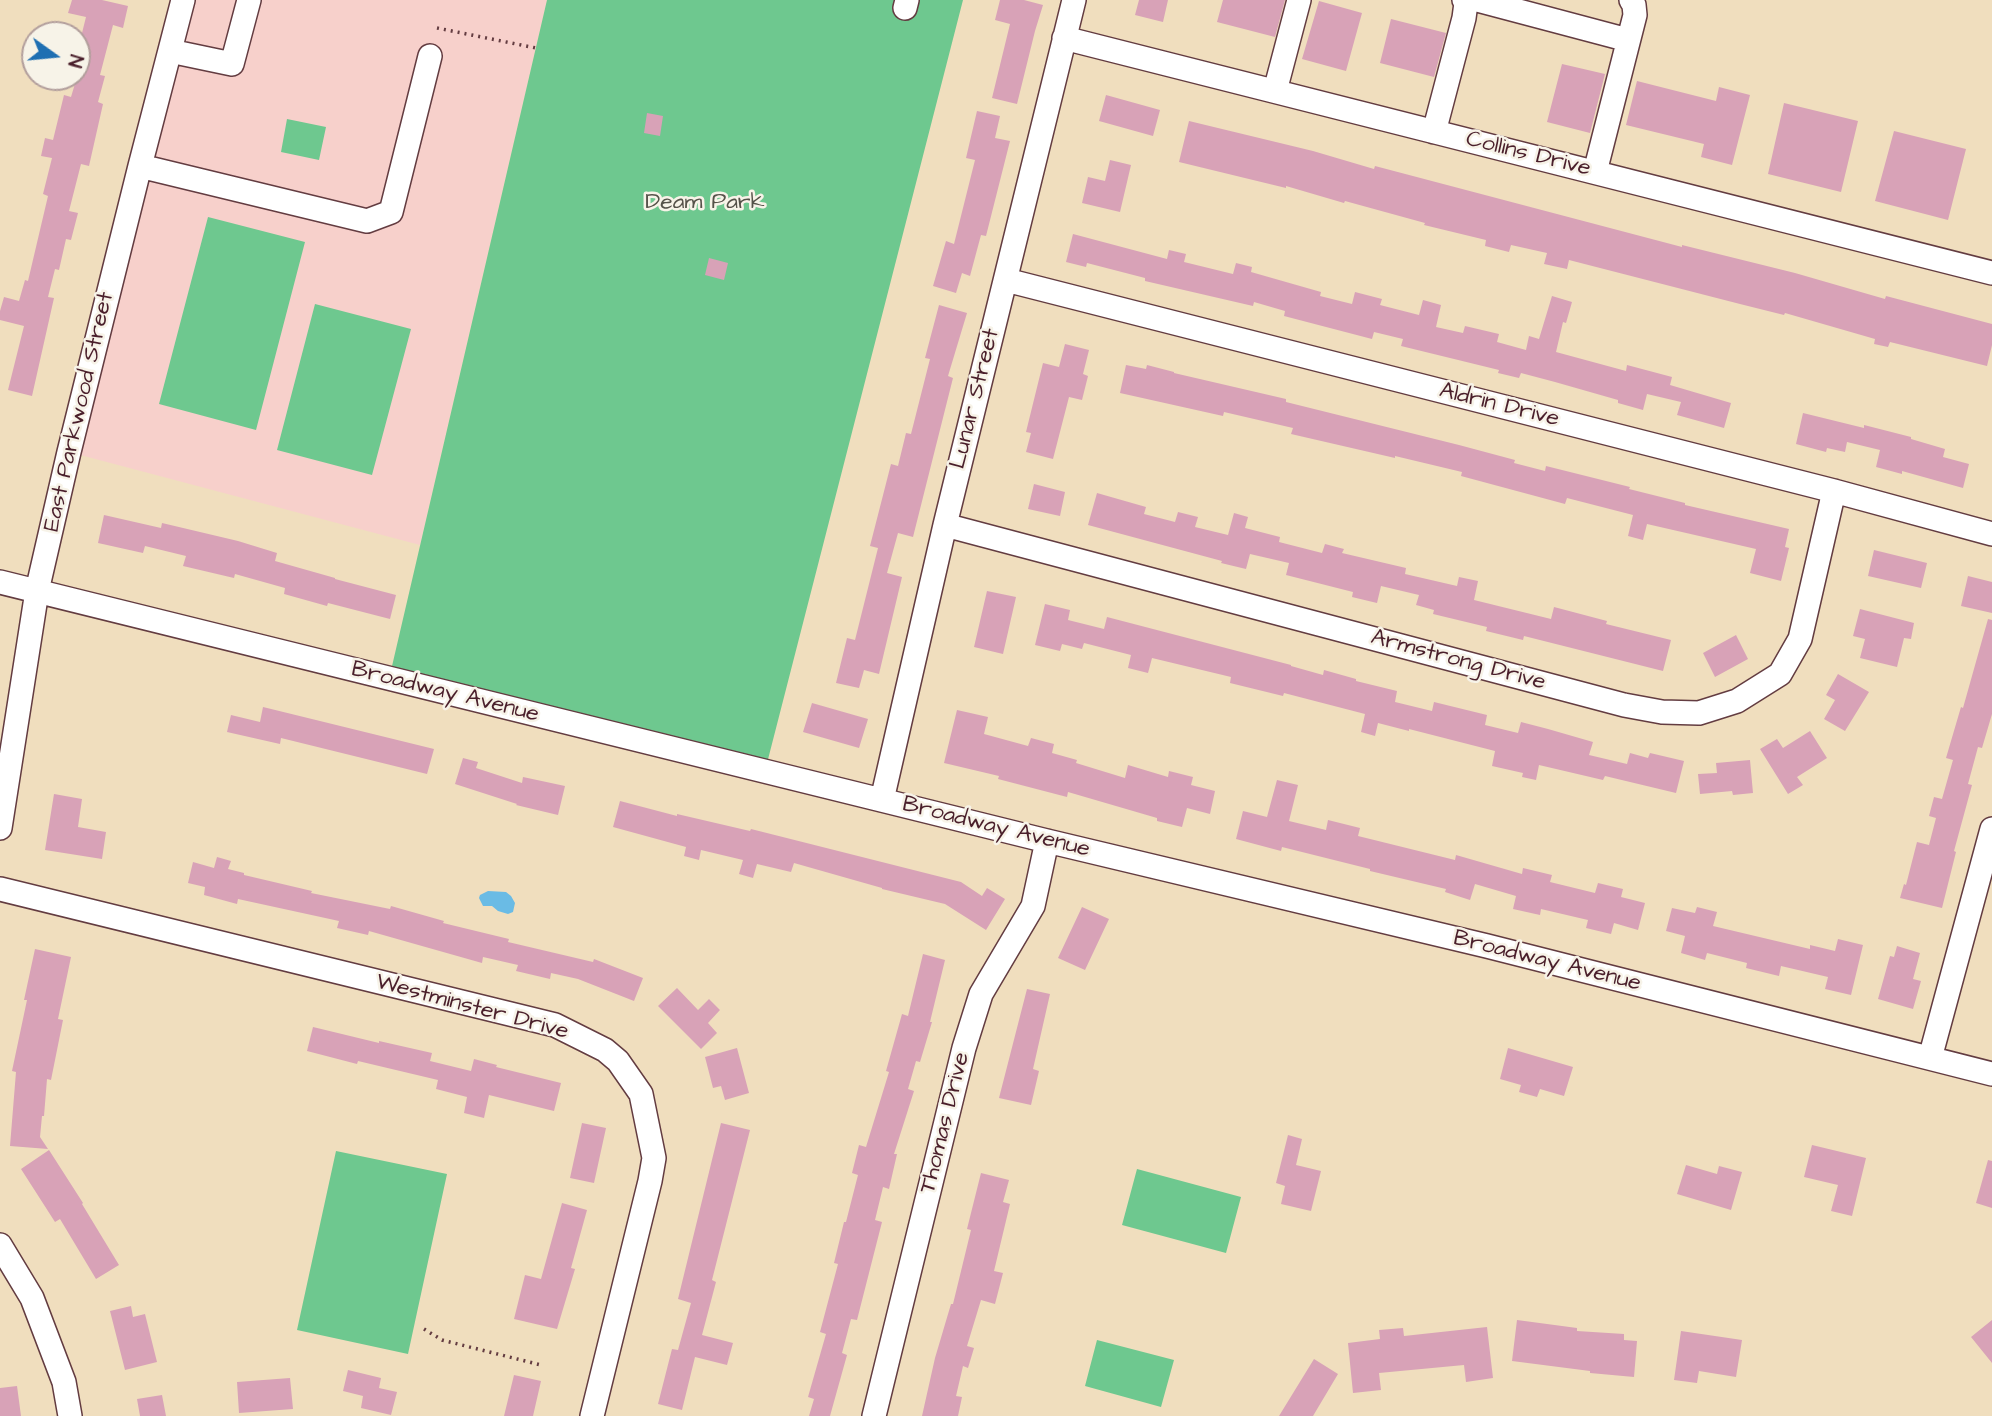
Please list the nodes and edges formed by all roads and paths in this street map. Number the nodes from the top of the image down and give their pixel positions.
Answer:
1 (183, 0) edge
2 (249, 0) edge
3 (1074, 0) edge
4 (1299, 0) edge
5 (1464, 0) edge
6 (1477, 0) edge
7 (1631, 0) edge
8 (437, 28) dead end
9 (1065, 38) junction
10 (1628, 40) junction
11 (536, 48) dead end
12 (170, 51) junction
13 (430, 56) dead end
14 (1275, 91) junction
15 (1434, 132) junction
16 (139, 166) junction
17 (1595, 172) junction
18 (1992, 273) edge
19 (1006, 280) junction
20 (1833, 491) junction
21 (945, 525) junction
22 (1992, 534) edge
23 (0, 582) edge
24 (37, 591) junction
25 (882, 800) junction
26 (0, 828) edge
27 (1992, 829) edge
28 (1047, 841) junction
29 (0, 889) edge
30 (1930, 1058) junction
31 (1992, 1074) edge
32 (0, 1245) edge
33 (424, 1329) dead end
34 (541, 1365) dead end
35 (70, 1416) edge
36 (592, 1416) edge
37 (874, 1416) edge

1 - 12 street, East Parkwood Street
2 - 12 street
3 - 9 street, Lunar Street
4 - 14 street
5 - 15 street
6 - 10 street
7 - 10 street
8 - 11 path
9 - 14 street, Collins Drive
9 - 19 street, Lunar Street
10 - 17 street
12 - 16 street, East Parkwood Street
13 - 16 street
14 - 15 street, Collins Drive
15 - 17 street, Collins Drive
16 - 24 street, East Parkwood Street
17 - 18 street, Collins Drive
19 - 20 street, Aldrin Drive
19 - 21 street, Lunar Street
20 - 21 street, Armstrong Drive
20 - 22 street, Aldrin Drive
21 - 25 street, Lunar Street
23 - 24 street, Broadway Avenue
24 - 25 street, Broadway Avenue
24 - 26 street, East Parkwood Street
25 - 28 street, Broadway Avenue
27 - 30 street
28 - 30 street, Broadway Avenue
28 - 37 street, Thomas Drive
29 - 36 street, Westminster Drive
30 - 31 street, Broadway Avenue
32 - 35 street
33 - 34 path

